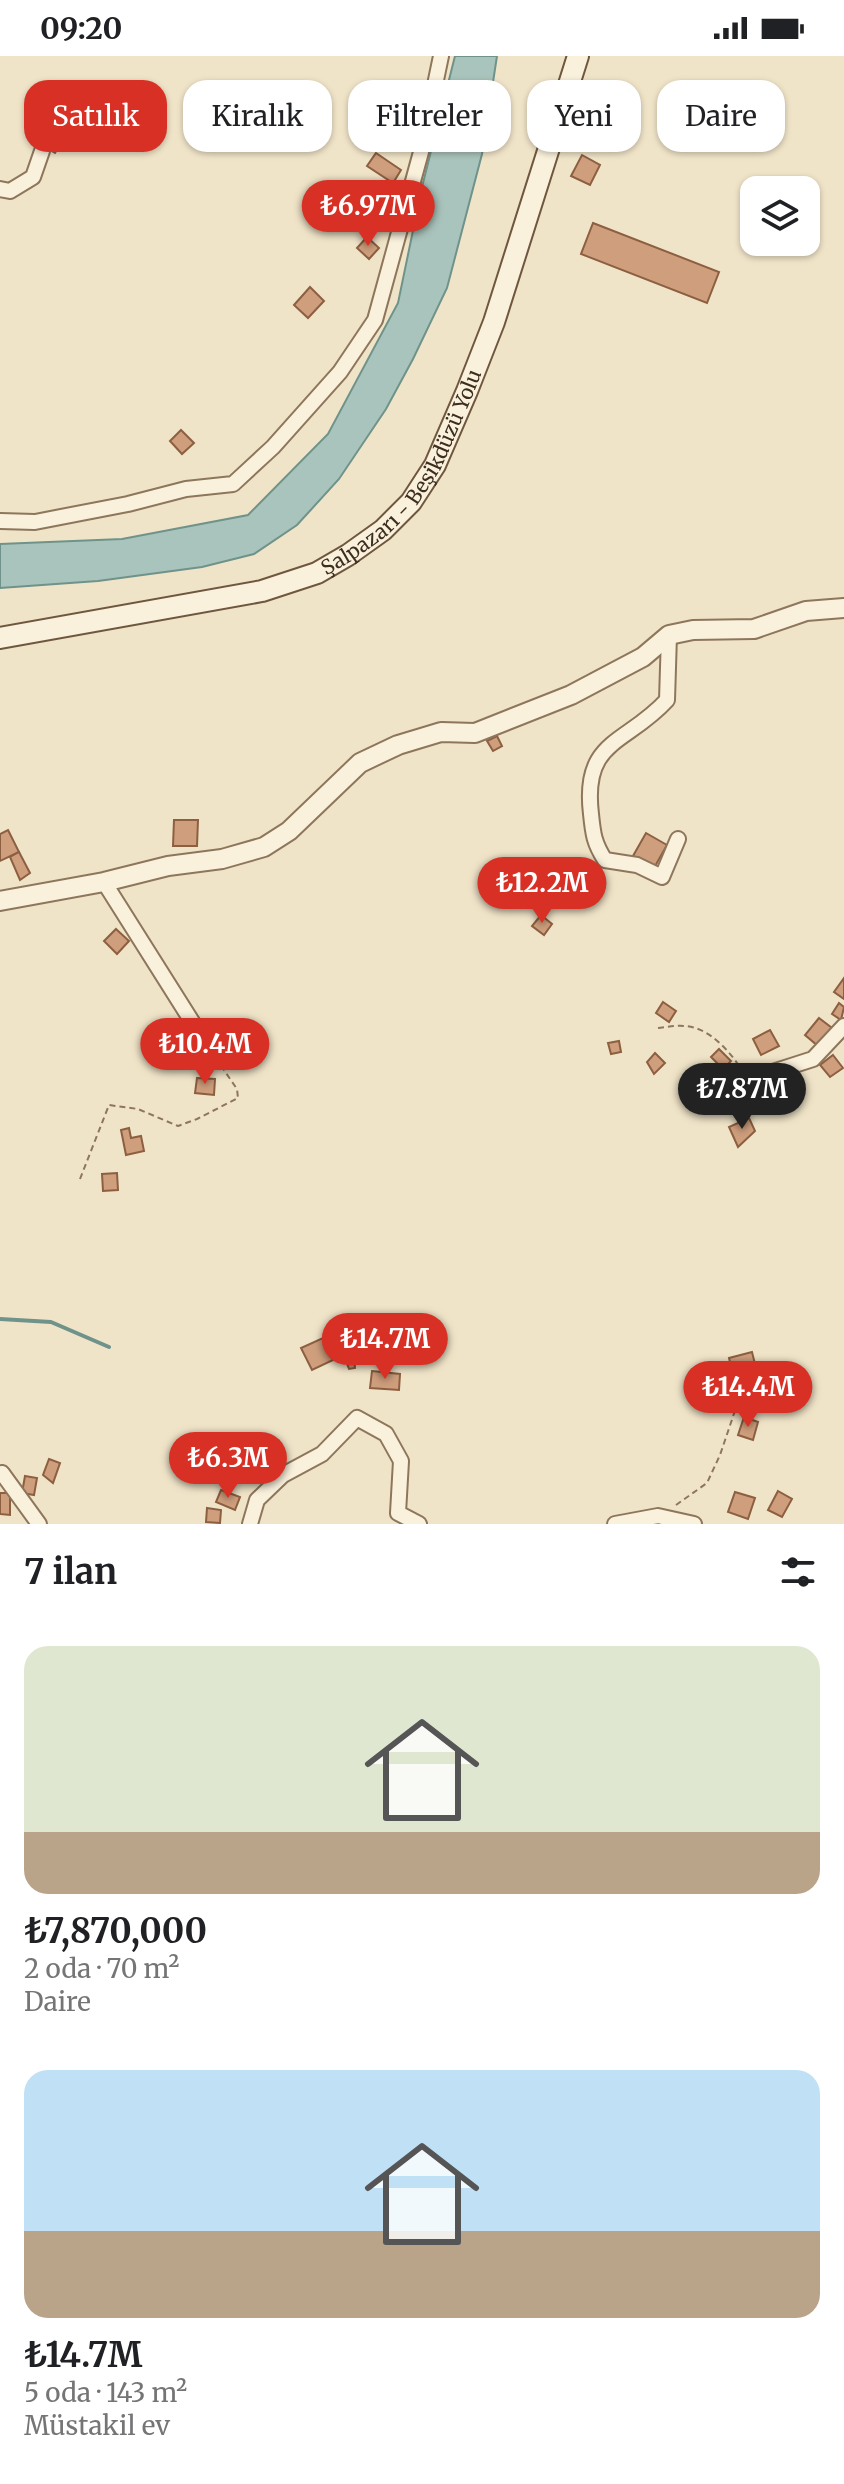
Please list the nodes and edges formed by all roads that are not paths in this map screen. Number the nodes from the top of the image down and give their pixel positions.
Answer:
1 (441, 56) edge
2 (578, 56) edge
3 (42, 152) edge
4 (0, 189) edge
5 (0, 521) edge
6 (844, 608) edge
7 (669, 635) junction
8 (0, 638) edge
9 (678, 839) dead end
10 (104, 882) junction
11 (0, 901) edge
12 (844, 1026) edge
13 (208, 1047) road end
14 (747, 1104) dead end
15 (2, 1473) dead end
16 (39, 1524) edge
17 (250, 1524) edge
18 (419, 1524) edge
19 (615, 1524) edge
20 (694, 1524) edge

1 - 5 street
2 - 8 main road, Şalpazarı - Beşikdüzü Yolu
3 - 4 street
6 - 7 street
7 - 9 street
7 - 10 street
10 - 11 street
10 - 13 street
12 - 14 street
15 - 16 street
17 - 18 street
19 - 20 street

